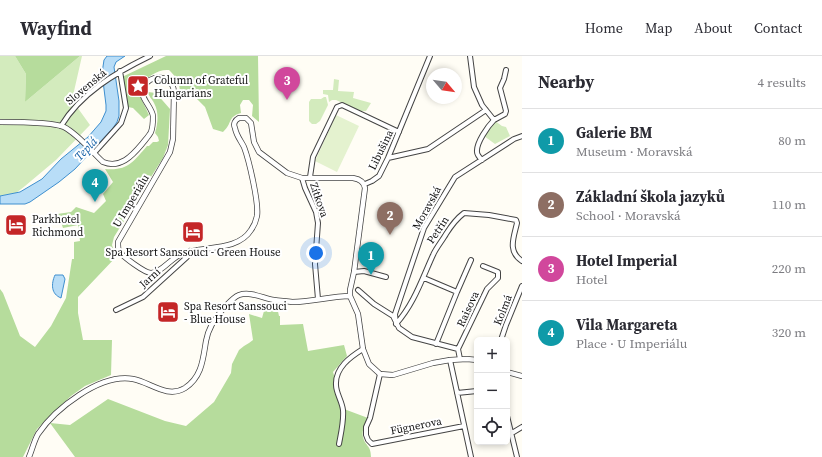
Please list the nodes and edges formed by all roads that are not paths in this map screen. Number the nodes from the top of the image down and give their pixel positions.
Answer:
1 (150, 56) edge
2 (430, 56) edge
3 (470, 56) edge
4 (506, 70) dead end
5 (120, 71) junction
6 (486, 110) junction
7 (494, 120) junction
8 (0, 122) edge
9 (61, 126) junction
10 (400, 132) junction
11 (522, 136) edge
12 (93, 153) junction
13 (388, 158) junction
14 (482, 160) junction
15 (310, 177) junction
16 (302, 178) junction
17 (364, 184) junction
18 (190, 251) junction
19 (471, 260) dead end
20 (522, 260) edge
21 (483, 266) dead end
22 (354, 272) junction
23 (386, 277) dead end
24 (424, 278) junction
25 (522, 286) edge
26 (358, 290) dead end
27 (456, 292) junction
28 (350, 296) junction
29 (318, 299) junction
30 (116, 310) dead end
31 (396, 324) junction
32 (502, 337) edge
33 (436, 344) junction
34 (363, 349) junction
35 (458, 349) junction
36 (460, 359) junction
37 (450, 360) junction
38 (474, 360) edge
39 (510, 373) edge
40 (380, 374) junction
41 (522, 376) edge
42 (474, 391) edge
43 (457, 393) junction
44 (464, 426) junction
45 (510, 426) edge
46 (522, 427) edge
47 (512, 433) junction
48 (339, 444) dead end
49 (29, 457) edge
50 (471, 457) edge
51 (517, 457) edge

1 - 5 street, Slovenská
2 - 10 street, Libušina
3 - 6 street
4 - 7 street
5 - 9 street, Slovenská
5 - 12 street
6 - 7 street
6 - 13 street
7 - 14 street
8 - 9 street
9 - 12 street, U Imperiálu
10 - 13 street, Libušina
10 - 15 street
11 - 14 street, Moravská
12 - 18 street, U Imperiálu
13 - 17 street, Libušina
14 - 31 street, Moravská
15 - 16 street, U Imperiálu
15 - 17 street, U Imperiálu
16 - 18 street, U Imperiálu
16 - 29 street, Zítkova
17 - 22 street
18 - 30 street, Jarní
19 - 27 street, Raisova
20 - 24 street, Petřín
21 - 35 street, Raisova
22 - 23 street
22 - 28 street
24 - 27 street, Raisova
24 - 31 street, Petřín
25 - 32 street, Kolmá
26 - 31 street
27 - 33 street, Raisova
28 - 29 street
28 - 34 street
29 - 49 street
31 - 33 street
33 - 35 street
34 - 40 street
34 - 48 street
35 - 36 street
36 - 37 street
36 - 38 street
37 - 40 street
37 - 43 street
39 - 41 street
40 - 44 street, Fügnerova
42 - 43 street
43 - 44 street
44 - 50 street
45 - 47 street
46 - 47 street
47 - 51 street

